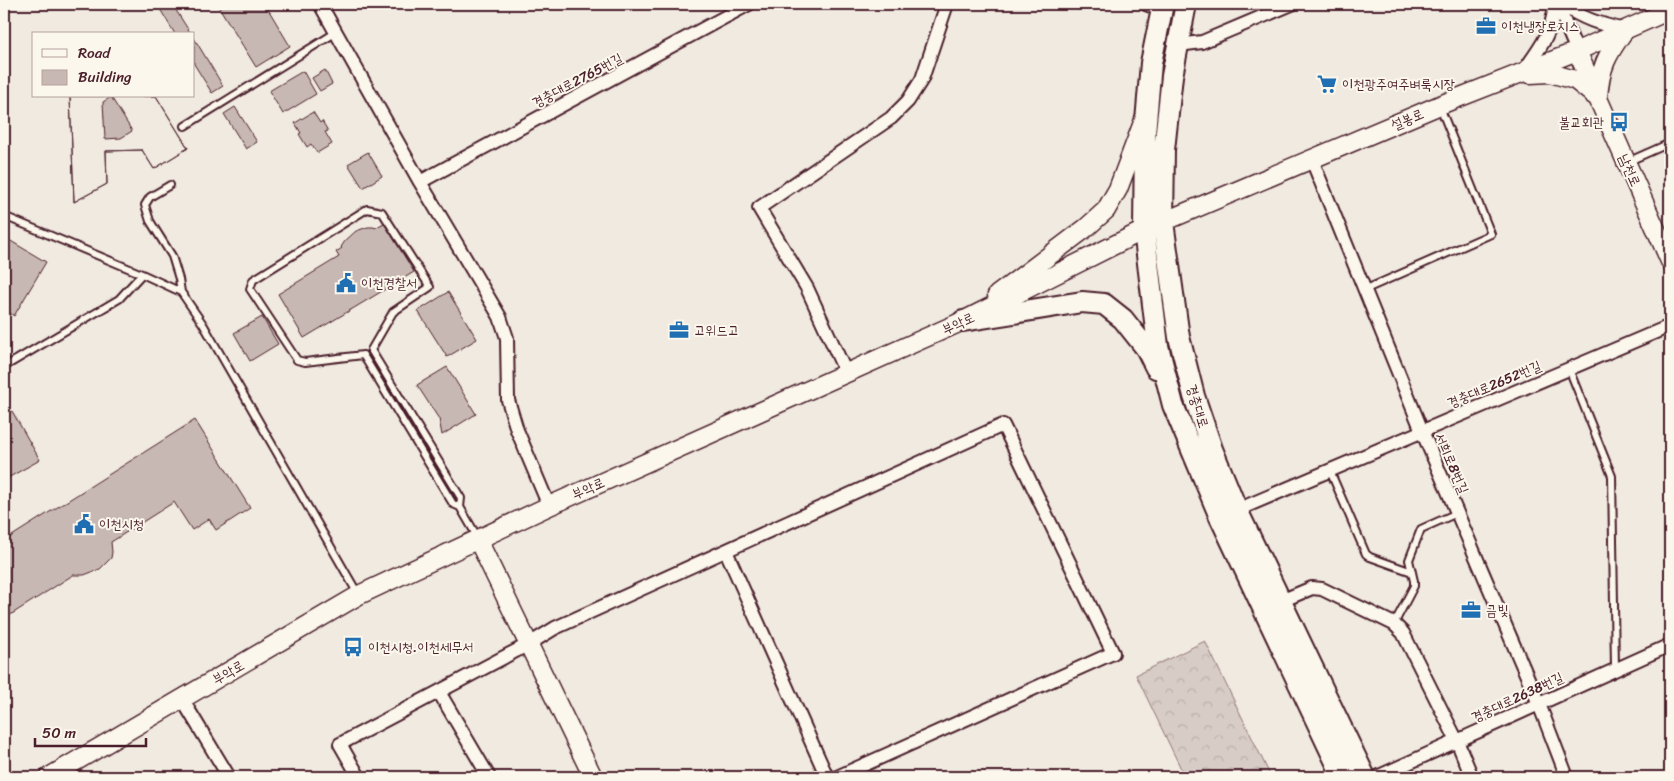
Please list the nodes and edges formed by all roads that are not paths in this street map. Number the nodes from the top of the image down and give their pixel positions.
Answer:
1 (320, 4) edge
2 (749, 4) edge
3 (947, 4) edge
4 (1186, 4) edge
5 (1292, 4) edge
6 (1558, 4) edge
7 (1157, 6) edge
8 (1670, 10) edge
9 (1625, 30) junction
10 (335, 33) junction
11 (1178, 45) junction
12 (1577, 51) junction
13 (1522, 74) junction
14 (1598, 98) junction
15 (1440, 105) junction
16 (1147, 112) junction
17 (185, 126) dead end
18 (1670, 143) edge
19 (1312, 160) junction
20 (1626, 163) junction
21 (420, 182) junction
22 (170, 185) dead end
23 (4, 216) edge
24 (1163, 222) junction
25 (1144, 230) junction
26 (1670, 261) edge
27 (142, 274) junction
28 (1364, 290) junction
29 (181, 292) junction
30 (963, 321) junction
31 (1670, 326) edge
32 (4, 368) edge
33 (1569, 369) junction
34 (846, 373) junction
35 (1173, 404) junction
36 (1422, 431) junction
37 (1330, 471) junction
38 (548, 506) junction
39 (460, 507) junction
40 (1237, 510) junction
41 (1458, 513) junction
42 (478, 540) junction
43 (726, 551) junction
44 (1412, 572) junction
45 (359, 595) junction
46 (1280, 601) junction
47 (1394, 624) junction
48 (529, 644) junction
49 (1670, 644) edge
50 (1615, 668) junction
51 (439, 692) junction
52 (182, 699) junction
53 (1539, 704) junction
54 (1457, 741) junction
55 (49, 777) edge
56 (230, 777) edge
57 (359, 777) edge
58 (489, 777) edge
59 (593, 777) edge
60 (827, 777) edge
61 (837, 777) edge
62 (1343, 777) edge
63 (1364, 777) edge
64 (1377, 777) edge
65 (1472, 777) edge
66 (1567, 777) edge

1 - 10 street
2 - 21 street, 경충대로2765번길
3 - 34 street
4 - 11 main road, 경충대로
5 - 11 street
6 - 9 street
6 - 12 street
6 - 13 street
7 - 16 main road, 경충대로
8 - 9 street, 설봉로
9 - 12 street, 설봉로
9 - 14 street
10 - 17 lane
10 - 21 street
11 - 24 main road, 경충대로
12 - 13 street, 설봉로
12 - 14 street, 남천로
13 - 14 street
13 - 15 street, 설봉로
14 - 20 street, 남천로
15 - 19 street, 설봉로
15 - 28 lane
16 - 25 main road, 경충대로
16 - 30 street
18 - 20 lane
19 - 24 street, 설봉로
19 - 28 street, 서희로8번길
20 - 26 street, 남천로
21 - 38 street
22 - 29 lane
23 - 27 lane
24 - 25 street, 설봉로
24 - 40 main road, 경충대로
25 - 30 street, 부악로
25 - 35 main road, 경충대로
27 - 29 lane
27 - 32 lane
28 - 36 street, 서희로8번길
29 - 45 lane
30 - 34 street, 부악로
30 - 35 main road
31 - 33 street, 경충대로2652번길
33 - 36 street, 경충대로2652번길
33 - 50 lane
34 - 38 street, 부악로
35 - 62 main road, 경충대로
36 - 37 street, 경충대로2652번길
36 - 41 street, 서희로8번길
37 - 40 street, 경충대로2652번길
37 - 44 lane
38 - 42 street, 부악로
39 - 39 lane
39 - 42 lane
40 - 46 main road, 경충대로
41 - 44 lane
41 - 53 street, 서희로8번길
42 - 45 street, 부악로
42 - 48 street
43 - 48 street
43 - 60 street
43 - 61 street
44 - 47 lane
45 - 52 street, 부악로
46 - 47 street
46 - 63 main road, 경충대로
47 - 54 street
48 - 51 street
48 - 59 street
49 - 50 street, 경충대로2638번길
50 - 53 street, 경충대로2638번길
51 - 57 street
51 - 58 street
52 - 55 street, 부악로
52 - 56 street
53 - 54 street, 경충대로2638번길
53 - 66 street, 서희로8번길
54 - 64 street, 경충대로2638번길
54 - 65 street

